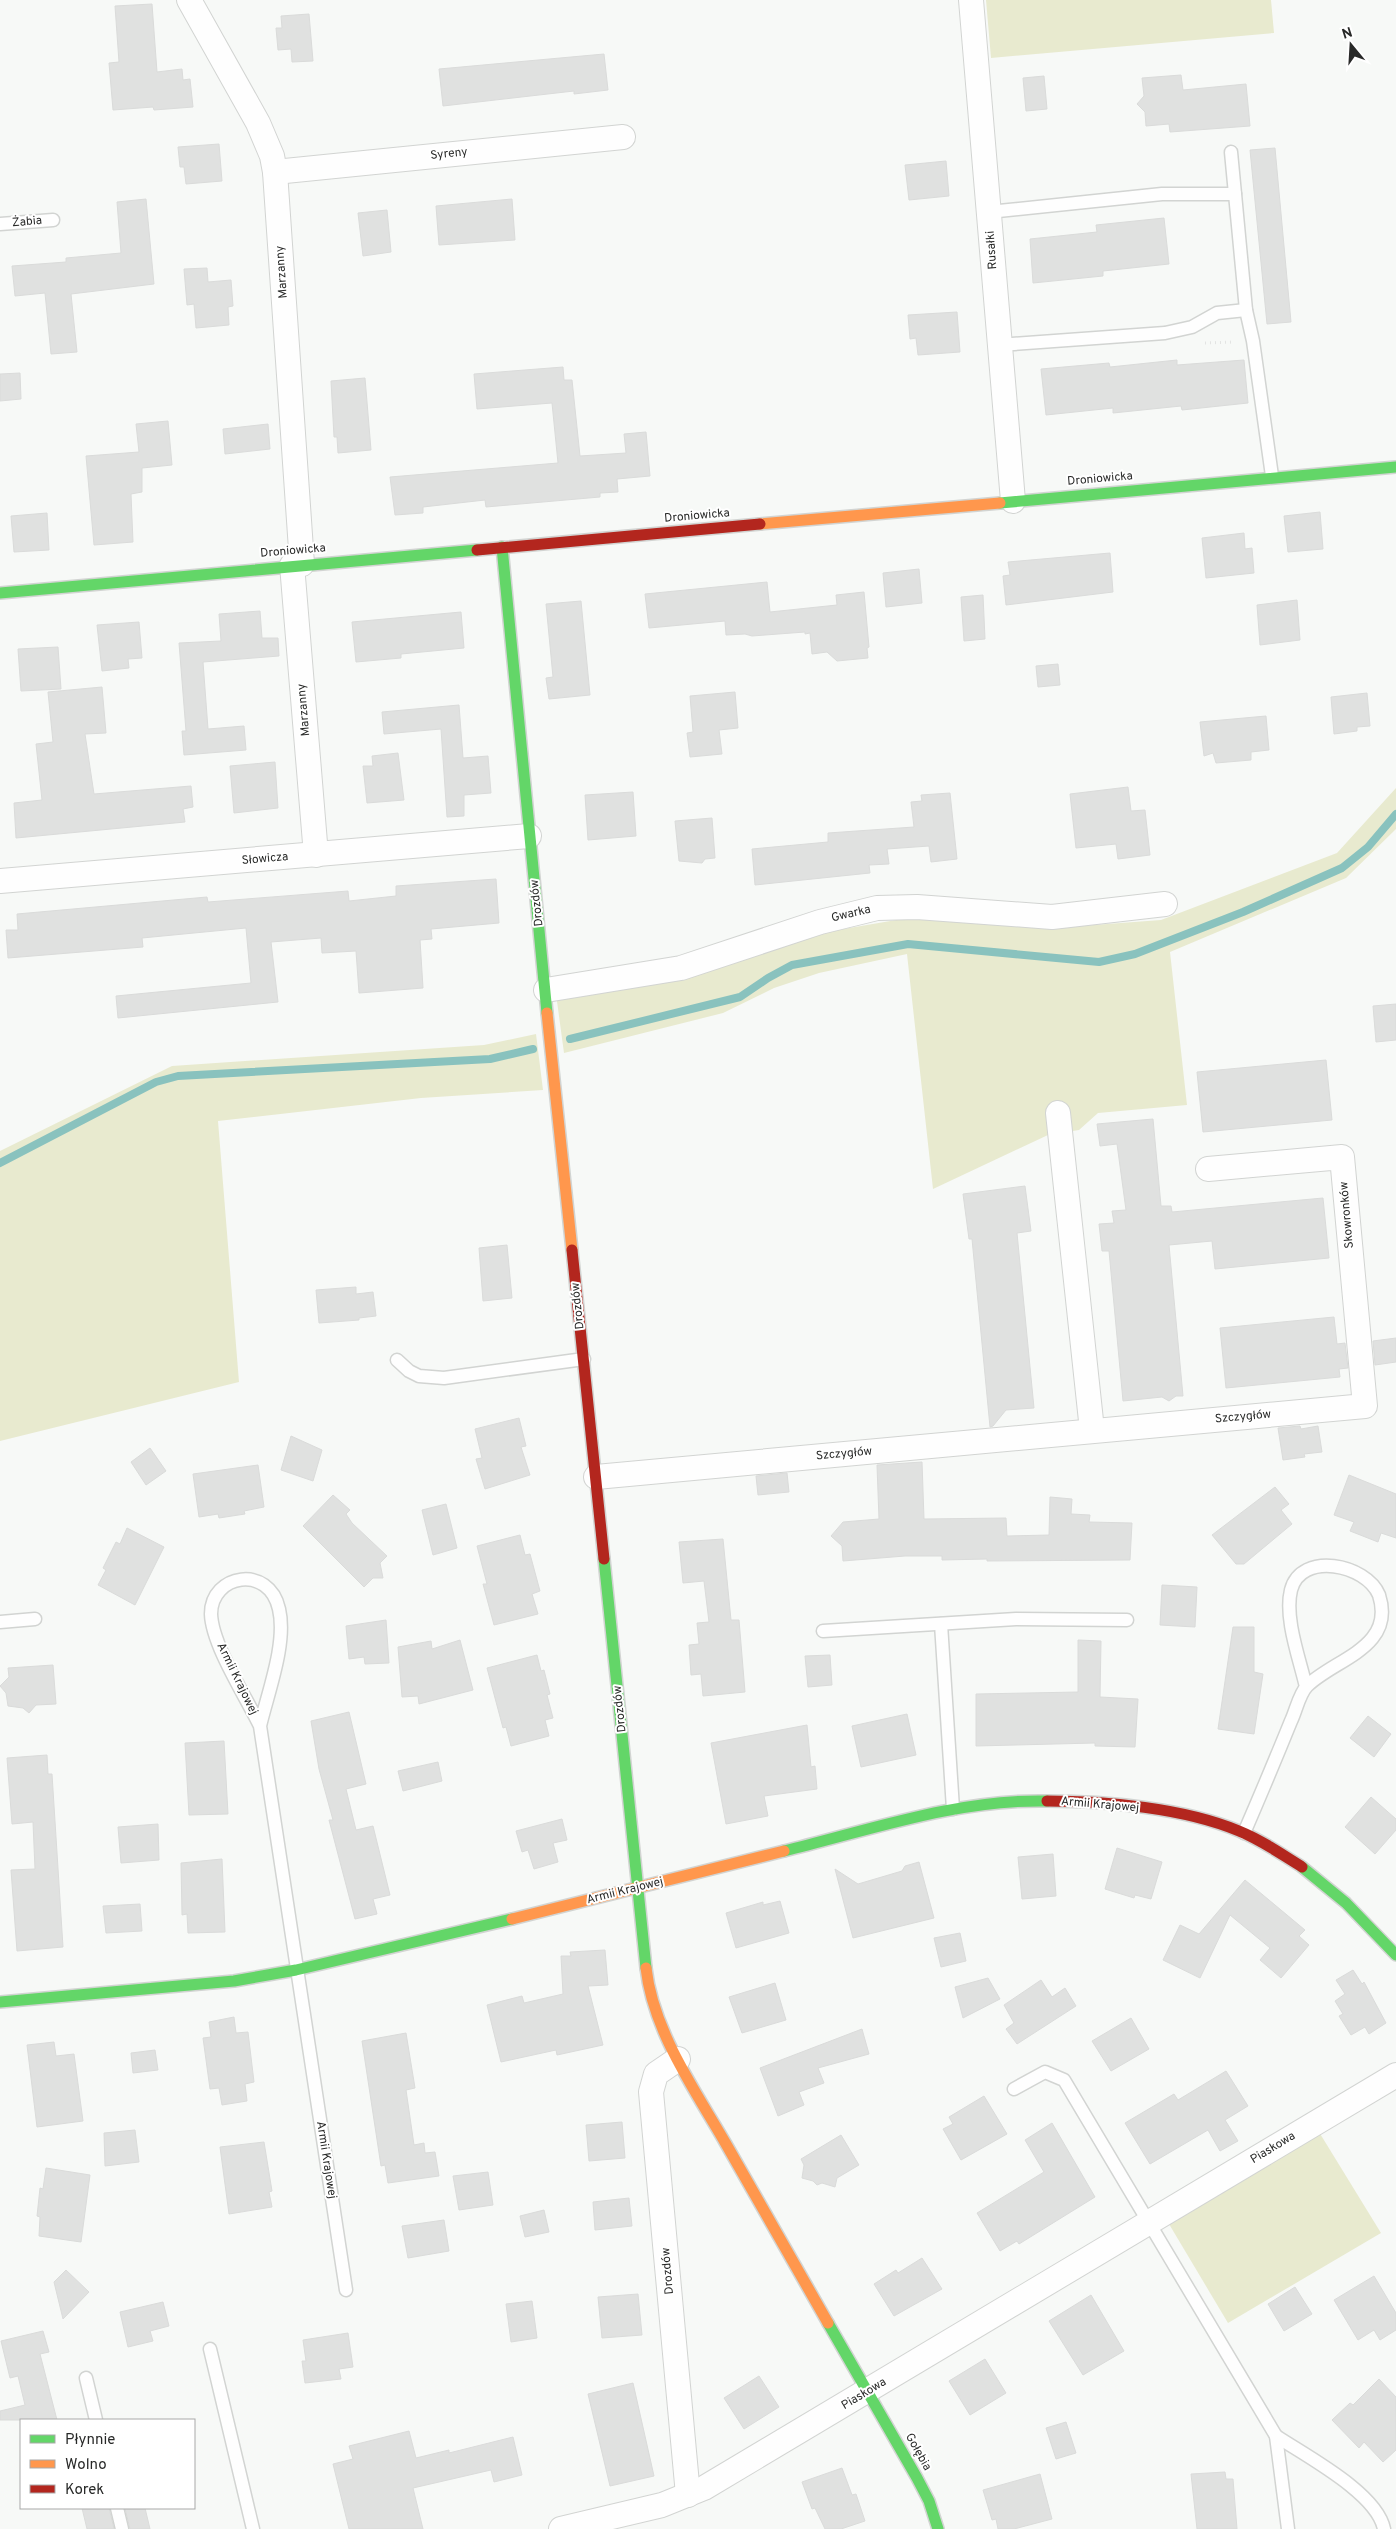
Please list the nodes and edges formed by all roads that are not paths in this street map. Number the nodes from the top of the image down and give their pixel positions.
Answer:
1 (190, 0) edge
2 (971, 0) edge
3 (624, 137) dead end
4 (1231, 152) dead end
5 (275, 172) junction
6 (1235, 194) junction
7 (989, 212) junction
8 (53, 220) dead end
9 (0, 224) edge
10 (1246, 310) junction
11 (999, 345) junction
12 (1396, 466) edge
13 (1272, 476) junction
14 (1013, 501) junction
15 (502, 547) junction
16 (297, 565) junction
17 (0, 592) edge
18 (529, 836) junction
19 (316, 854) junction
20 (0, 880) edge
21 (1165, 904) dead end
22 (546, 990) junction
23 (1058, 1113) dead end
24 (1208, 1169) dead end
25 (397, 1360) dead end
26 (584, 1360) junction
27 (1365, 1406) joint
28 (1092, 1430) junction
29 (596, 1477) junction
30 (35, 1619) dead end
31 (1128, 1620) dead end
32 (0, 1622) edge
33 (941, 1624) junction
34 (823, 1631) dead end
35 (1306, 1687) junction
36 (260, 1726) junction
37 (954, 1809) junction
38 (1244, 1833) junction
39 (638, 1888) junction
40 (1396, 1955) edge
41 (296, 1970) junction
42 (0, 2002) edge
43 (678, 2060) junction
44 (1396, 2075) edge
45 (1014, 2089) dead end
46 (1150, 2222) junction
47 (346, 2290) dead end
48 (210, 2349) dead end
49 (86, 2378) dead end
50 (869, 2391) junction
51 (96, 2419) edge
52 (1276, 2436) junction
53 (688, 2495) junction
54 (116, 2509) edge
55 (122, 2529) edge
56 (253, 2529) edge
57 (561, 2529) edge
58 (938, 2529) edge
59 (1288, 2529) edge
60 (1384, 2529) edge

1 - 5 street, Marzanny
2 - 7 street, Rusałki
3 - 5 street, Syreny
4 - 6 lane
5 - 16 street, Marzanny
6 - 7 lane
6 - 10 lane
7 - 11 street, Rusałki
8 - 9 lane, Żabia
10 - 11 lane
10 - 13 lane
11 - 14 street, Rusałki
12 - 13 street, Droniowicka
13 - 14 street, Droniowicka
14 - 15 street, Droniowicka
15 - 16 street, Droniowicka
15 - 18 street, Drozdów
16 - 17 street, Droniowicka
16 - 19 street, Marzanny
18 - 19 street, Słowicza
18 - 22 street, Drozdów
19 - 20 street, Słowicza
21 - 22 street, Gwarka
22 - 26 street, Drozdów
23 - 28 street
24 - 27 street, Skowronków
25 - 26 lane
26 - 29 street, Drozdów
27 - 28 street, Szczygłów
28 - 29 street, Szczygłów
29 - 39 street, Drozdów
30 - 32 lane
31 - 33 lane
33 - 34 lane
33 - 37 lane
35 - 35 lane
35 - 38 lane
36 - 36 lane, Armii Krajowej
36 - 41 lane, Armii Krajowej
37 - 38 street, Armii Krajowej
37 - 39 street, Armii Krajowej
38 - 40 street, Armii Krajowej
39 - 41 street, Armii Krajowej
39 - 43 street, Drozdów
41 - 42 street, Armii Krajowej
41 - 47 lane, Armii Krajowej
43 - 50 street, Drozdów
43 - 53 street, Drozdów
44 - 46 street, Piaskowa
45 - 46 lane
46 - 50 street, Piaskowa
46 - 52 lane
48 - 56 lane
49 - 51 lane
50 - 53 street, Piaskowa
50 - 58 street, Gołębia
52 - 59 lane
52 - 60 lane
53 - 57 street, Piaskowa
54 - 55 lane

